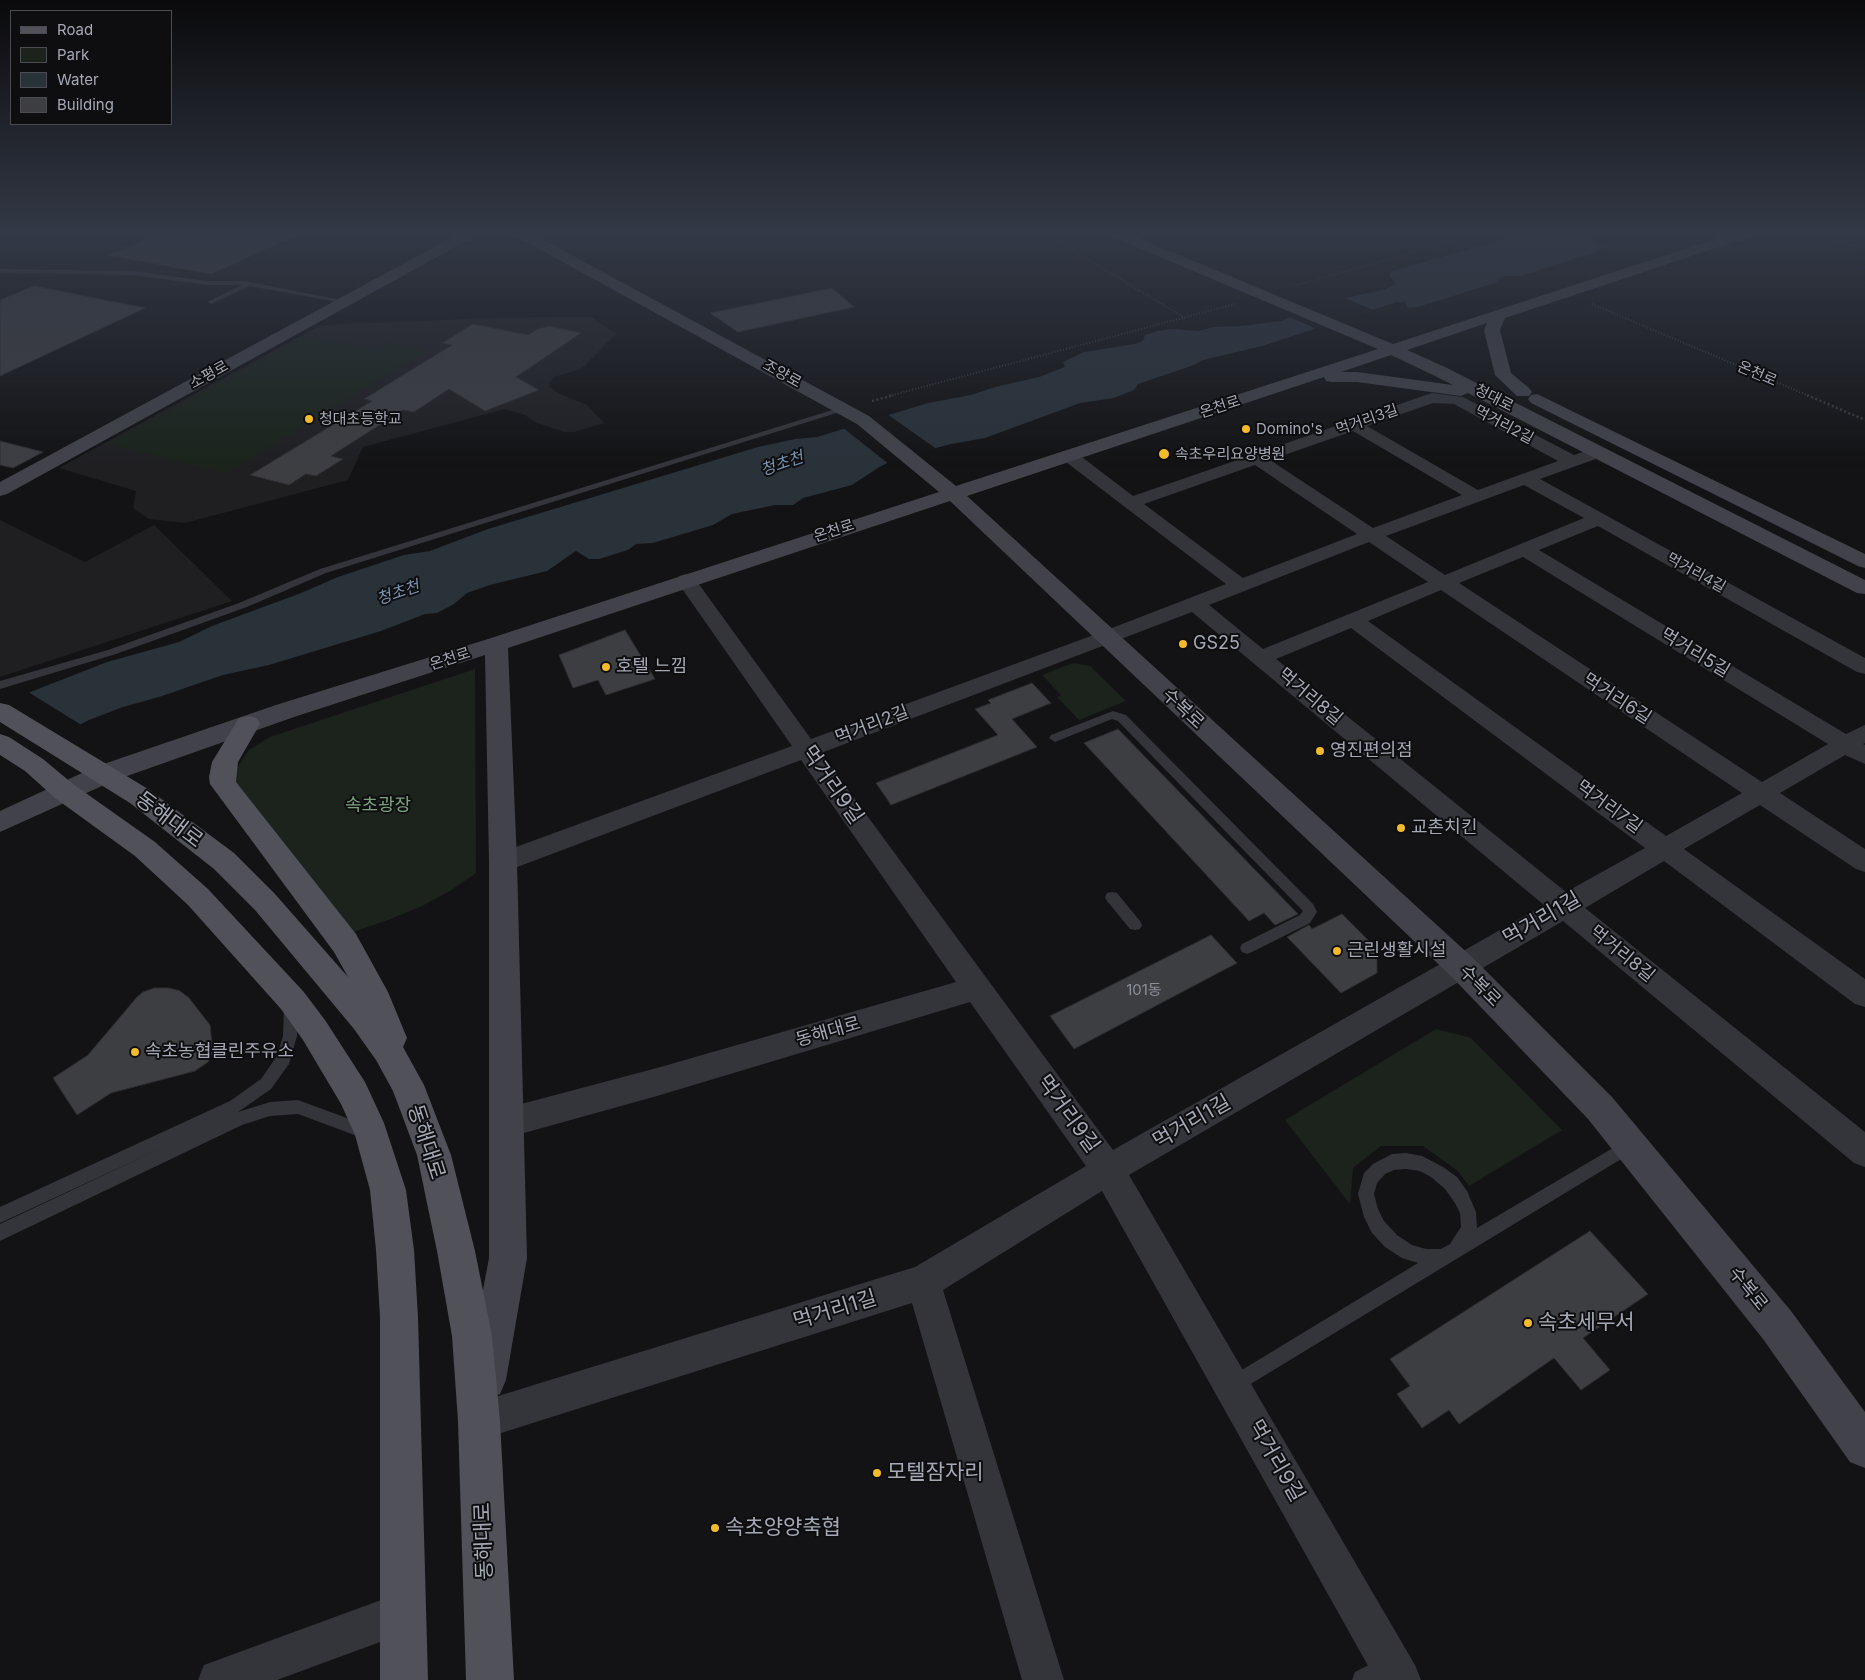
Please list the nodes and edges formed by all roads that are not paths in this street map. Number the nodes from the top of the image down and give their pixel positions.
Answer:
1 (325, 310) edge
2 (664, 310) edge
3 (1302, 310) edge
4 (1515, 310) edge
5 (1498, 316) junction
6 (1394, 341) junction
7 (1418, 342) junction
8 (1441, 353) dead end
9 (1481, 371) dead end
10 (1272, 390) junction
11 (1523, 392) junction
12 (1432, 398) joint
13 (1496, 399) junction
14 (845, 408) junction
15 (1354, 425) junction
16 (1598, 452) junction
17 (1068, 455) junction
18 (1257, 459) junction
19 (1572, 461) junction
20 (1527, 479) junction
21 (0, 490) edge
22 (952, 493) junction
23 (1478, 497) junction
24 (1132, 502) junction
25 (1599, 519) junction
26 (1370, 536) junction
27 (1525, 550) junction
28 (1865, 562) edge
29 (686, 580) junction
30 (1442, 583) junction
31 (1241, 586) junction
32 (1865, 588) edge
33 (1195, 604) junction
34 (1353, 620) junction
35 (1106, 638) junction
36 (496, 644) junction
37 (1261, 657) junction
38 (1865, 667) edge
39 (0, 685) edge
40 (0, 711) edge
41 (248, 724) junction
42 (1055, 738) dead end
43 (0, 743) edge
44 (1859, 744) edge
45 (806, 750) junction
46 (104, 774) junction
47 (64, 791) junction
48 (1760, 793) junction
49 (0, 822) edge
50 (1665, 848) junction
51 (503, 862) junction
52 (1865, 862) edge
53 (1112, 898) dead end
54 (1563, 906) junction
55 (1135, 925) dead end
56 (1247, 948) dead end
57 (1462, 967) junction
58 (976, 988) junction
59 (1865, 995) edge
60 (292, 1000) junction
61 (407, 1085) junction
62 (506, 1123) junction
63 (372, 1134) junction
64 (1630, 1145) junction
65 (1865, 1152) edge
66 (1108, 1170) junction
67 (0, 1215) edge
68 (0, 1233) edge
69 (1456, 1250) junction
70 (923, 1282) junction
71 (1233, 1385) junction
72 (479, 1421) junction
73 (1865, 1447) edge
74 (403, 1613) junction
75 (1396, 1672) edge
76 (219, 1680) edge
77 (404, 1680) edge
78 (490, 1680) edge
79 (1043, 1680) edge
80 (1363, 1680) edge

1 - 21 street, 소평로
2 - 14 street, 조양로
3 - 6 street, 청대로
4 - 5 street, 온천로
5 - 7 street, 온천로
5 - 11 street
6 - 7 street, 온천로
6 - 10 street, 온천로
6 - 13 street, 청대로
7 - 8 street
9 - 11 street, 청대로
10 - 13 street
10 - 17 street, 온천로
11 - 28 street, 청대로
12 - 15 street, 먹거리3길
12 - 19 street, 먹거리2길
13 - 16 street, 청대로
14 - 22 street, 조양로
14 - 39 lane
15 - 18 street, 먹거리3길
15 - 23 street
16 - 19 street, 먹거리2길
16 - 32 street, 청대로
17 - 22 street, 온천로
17 - 24 street
18 - 24 street, 먹거리3길
18 - 26 street
19 - 20 street, 먹거리2길
20 - 23 street, 먹거리2길
20 - 25 street, 먹거리4길
22 - 29 street, 온천로
22 - 35 street, 수복로
23 - 26 street, 먹거리2길
24 - 31 street
25 - 27 street
25 - 38 street, 먹거리4길
26 - 30 street, 먹거리6길
26 - 31 street, 먹거리2길
27 - 30 street
27 - 44 street, 먹거리5길
29 - 36 street, 온천로
29 - 45 street, 먹거리9길
30 - 34 street
30 - 48 street, 먹거리6길
31 - 33 street, 먹거리2길
33 - 35 street, 먹거리2길
33 - 37 street, 먹거리8길
34 - 37 street
34 - 50 street, 먹거리7길
35 - 45 street, 먹거리2길
35 - 57 street, 수복로
36 - 41 street, 온천로
36 - 51 street
37 - 54 street, 먹거리8길
40 - 46 main road, 동해대로
41 - 46 street, 온천로
41 - 61 main road
42 - 56 lane
43 - 47 main road, 동해대로
44 - 48 street, 먹거리1길
45 - 51 street, 먹거리2길
45 - 58 street, 먹거리9길
46 - 47 street, 온천로
46 - 61 main road, 동해대로
47 - 49 street, 온천로
47 - 60 main road, 동해대로
48 - 50 street, 먹거리1길
48 - 52 street, 먹거리6길
50 - 54 street, 먹거리1길
50 - 59 street, 먹거리7길
51 - 62 street
53 - 55 lane
54 - 57 street, 먹거리1길
54 - 65 street, 먹거리8길
57 - 64 street, 수복로
57 - 66 street, 먹거리1길
58 - 62 street, 동해대로
58 - 66 street, 먹거리9길
60 - 63 main road, 동해대로
60 - 67 lane
61 - 72 main road, 동해대로
62 - 72 street
63 - 68 lane
63 - 74 main road, 동해대로
64 - 69 lane
64 - 73 street, 수복로
66 - 70 street, 먹거리1길
66 - 71 street, 먹거리9길
69 - 69 lane
69 - 71 lane
70 - 72 street, 먹거리1길
70 - 79 street
71 - 75 street, 먹거리9길
72 - 78 main road, 동해대로
74 - 76 street
74 - 77 main road, 동해대로
75 - 80 lane

